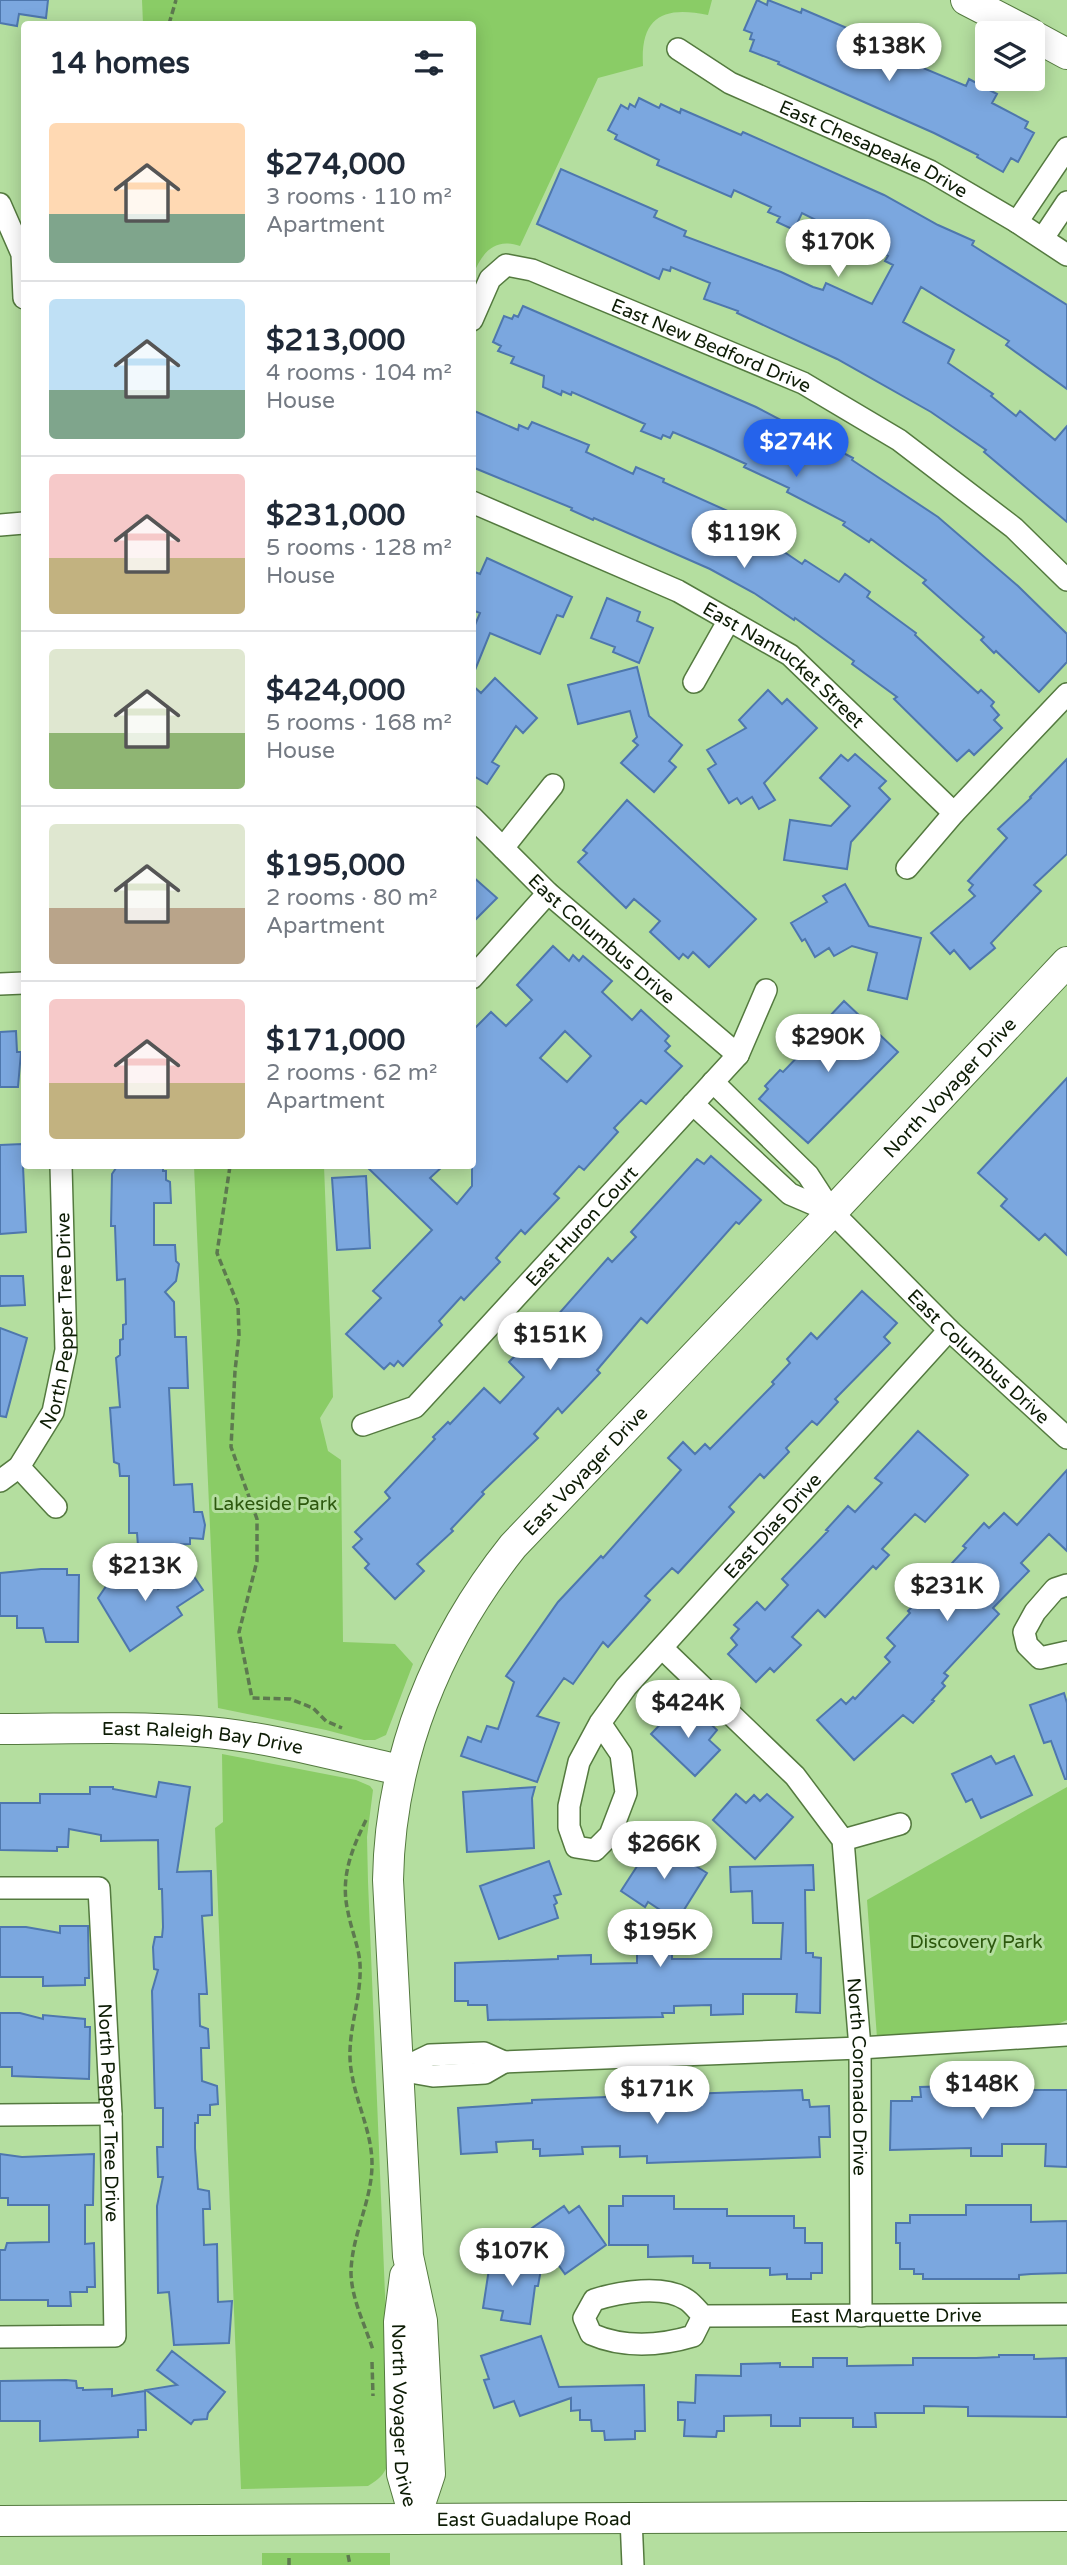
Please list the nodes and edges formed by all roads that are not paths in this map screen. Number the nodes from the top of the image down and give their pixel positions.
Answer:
1 (966, 0) edge
2 (1006, 21) edge
3 (1045, 42) edge
4 (678, 49) dead end
5 (1067, 54) edge
6 (1067, 148) edge
7 (1067, 202) edge
8 (0, 204) edge
9 (1017, 222) junction
10 (1043, 238) junction
11 (21, 252) edge
12 (1067, 256) edge
13 (476, 311) edge
14 (476, 504) edge
15 (21, 523) edge
16 (0, 524) edge
17 (1067, 580) edge
18 (729, 620) junction
19 (694, 682) dead end
20 (1067, 694) edge
21 (553, 785) dead end
22 (954, 813) junction
23 (476, 821) edge
24 (503, 848) junction
25 (907, 868) dead end
26 (548, 893) junction
27 (1067, 962) edge
28 (476, 974) edge
29 (21, 983) edge
30 (0, 984) edge
31 (766, 990) dead end
32 (738, 1055) junction
33 (713, 1082) junction
34 (693, 1104) junction
35 (61, 1169) edge
36 (832, 1212) junction
37 (949, 1330) junction
38 (363, 1425) dead end
39 (1067, 1438) edge
40 (19, 1467) junction
41 (0, 1481) edge
42 (57, 1507) dead end
43 (1067, 1585) edge
44 (662, 1648) junction
45 (1067, 1652) edge
46 (600, 1723) junction
47 (0, 1730) edge
48 (400, 1770) junction
49 (900, 1824) dead end
50 (843, 1840) junction
51 (0, 1888) edge
52 (1067, 2035) edge
53 (860, 2048) junction
54 (399, 2070) junction
55 (111, 2113) junction
56 (0, 2115) edge
57 (1067, 2314) edge
58 (703, 2316) junction
59 (861, 2316) junction
60 (0, 2337) edge
61 (1067, 2516) edge
62 (631, 2518) junction
63 (415, 2519) junction
64 (0, 2521) edge
65 (633, 2565) edge

1 - 2 street
3 - 5 street
4 - 9 street, East Chesapeake Drive
6 - 9 street
7 - 10 street
8 - 11 street
9 - 10 street, East Chesapeake Drive
10 - 12 street, East Chesapeake Drive
13 - 17 street, East New Bedford Drive
14 - 18 street, East Nantucket Street
15 - 16 street
18 - 19 street
18 - 22 street, East Nantucket Street
20 - 22 street
21 - 24 street
22 - 25 street
23 - 24 street, East Columbus Drive
24 - 26 street, East Columbus Drive
26 - 28 street
26 - 32 street, East Columbus Drive
27 - 36 street, North Voyager Drive
29 - 30 street
31 - 32 street, East Huron Court
32 - 33 street, East Huron Court
33 - 34 street, East Huron Court
33 - 36 street, East Columbus Drive
34 - 36 street, East Columbus Drive
34 - 38 street, East Huron Court
35 - 40 street, North Pepper Tree Drive
36 - 37 street, East Columbus Drive
36 - 48 street, East Voyager Drive
37 - 39 street, East Columbus Drive
37 - 44 street, East Dias Drive
40 - 41 street
40 - 42 street
43 - 45 street
44 - 46 street, East Dias Drive
44 - 50 street
46 - 46 street, East Dias Drive
47 - 48 street, East Raleigh Bay Drive
48 - 54 street, North Voyager Drive
49 - 50 street
50 - 53 street, North Coronado Drive
51 - 55 street, North Pepper Tree Drive
52 - 53 street
53 - 54 street
53 - 59 street, North Coronado Drive
54 - 63 street, North Voyager Drive
55 - 56 street
55 - 60 street, North Pepper Tree Drive
57 - 59 street, East Marquette Drive
58 - 58 street
58 - 59 street, East Marquette Drive
61 - 62 street, East Guadalupe Road
62 - 63 street, East Guadalupe Road
62 - 65 street
63 - 64 street, East Guadalupe Road

